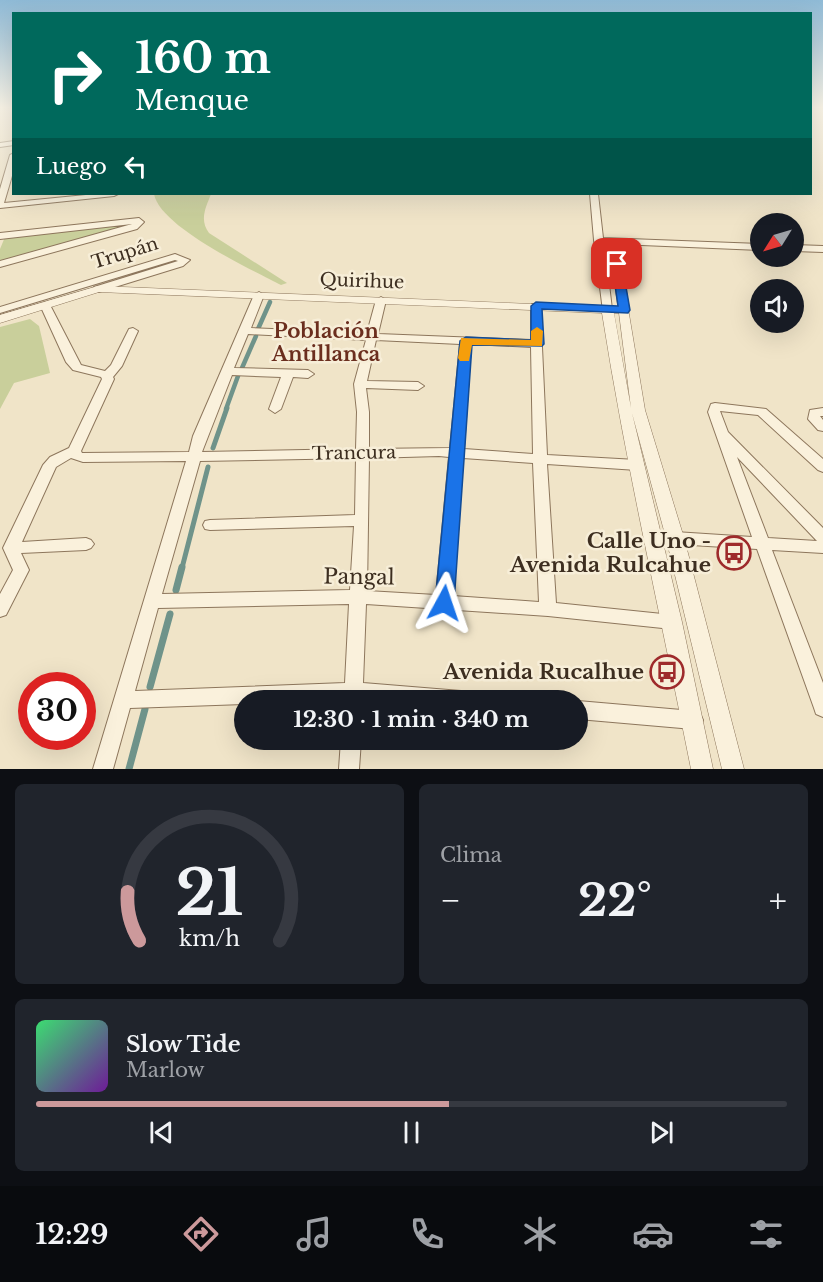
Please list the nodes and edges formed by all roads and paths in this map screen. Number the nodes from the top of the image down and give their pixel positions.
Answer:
1 (10, 180) edge
2 (103, 195) edge
3 (594, 195) edge
4 (0, 204) edge
5 (0, 236) edge
6 (598, 240) junction
7 (613, 241) junction
8 (750, 247) edge
9 (804, 248) edge
10 (823, 249) edge
11 (0, 264) edge
12 (98, 289) junction
13 (259, 295) junction
14 (381, 300) junction
15 (45, 305) junction
16 (536, 306) junction
17 (607, 309) junction
18 (624, 310) junction
19 (2, 316) edge
20 (133, 331) dead end
21 (244, 332) junction
22 (372, 337) junction
23 (466, 341) junction
24 (537, 344) junction
25 (227, 371) junction
26 (288, 374) junction
27 (308, 374) dead end
28 (107, 376) junction
29 (360, 384) junction
30 (418, 386) dead end
31 (275, 408) dead end
32 (819, 412) edge
33 (823, 427) edge
34 (721, 432) junction
35 (74, 451) junction
36 (363, 453) junction
37 (457, 453) junction
38 (195, 456) junction
39 (540, 458) junction
40 (637, 465) junction
41 (823, 467) edge
42 (362, 520) junction
43 (210, 525) dead end
44 (653, 536) junction
45 (823, 537) edge
46 (675, 538) junction
47 (86, 544) dead end
48 (762, 544) junction
49 (823, 547) edge
50 (11, 548) junction
51 (356, 597) junction
52 (152, 601) junction
53 (444, 603) junction
54 (548, 609) junction
55 (0, 610) edge
56 (672, 621) junction
57 (353, 690) edge
58 (234, 698) edge
59 (123, 700) junction
60 (823, 708) edge
61 (588, 711) edge
62 (693, 720) junction
63 (350, 750) edge
64 (104, 769) edge
65 (349, 769) edge
66 (702, 769) edge
67 (732, 769) edge

1 - 4 street
2 - 4 street
3 - 6 street
5 - 11 street
6 - 7 street
6 - 17 street
7 - 8 street
7 - 18 street
9 - 10 street
12 - 13 street, Quirihue
12 - 15 street, Trupán
12 - 19 street, Trupán
13 - 14 street, Quirihue
13 - 21 street
14 - 16 street, Quirihue
14 - 22 street
15 - 19 street, Trupán
15 - 28 street
16 - 17 street, Quirihue
16 - 24 street
17 - 18 street, Quirihue
17 - 40 street
18 - 46 street
20 - 28 street
21 - 22 street
21 - 25 street
22 - 23 street
22 - 29 street
23 - 24 street
23 - 37 street
24 - 39 street
25 - 26 street
25 - 38 street
26 - 27 street
26 - 31 street
28 - 35 street
29 - 30 street
29 - 36 street
32 - 33 street
34 - 41 street
34 - 45 street
34 - 48 street
35 - 38 street, Trancura
35 - 50 street
36 - 37 street, Trancura
36 - 38 street, Trancura
36 - 42 street
37 - 39 street, Trancura
37 - 53 street
38 - 52 street
39 - 40 street, Trancura
39 - 54 street
40 - 44 street
42 - 43 street
42 - 51 street
44 - 46 street
44 - 56 street
46 - 48 street
46 - 67 street
47 - 50 street
48 - 49 street
48 - 60 street
50 - 55 street
51 - 52 street, Pangal
51 - 53 street, Pangal
51 - 57 street
52 - 59 street
53 - 54 street, Pangal
54 - 56 street, Pangal
56 - 62 street
58 - 59 street
59 - 64 street
61 - 62 street
62 - 66 street
63 - 65 street

